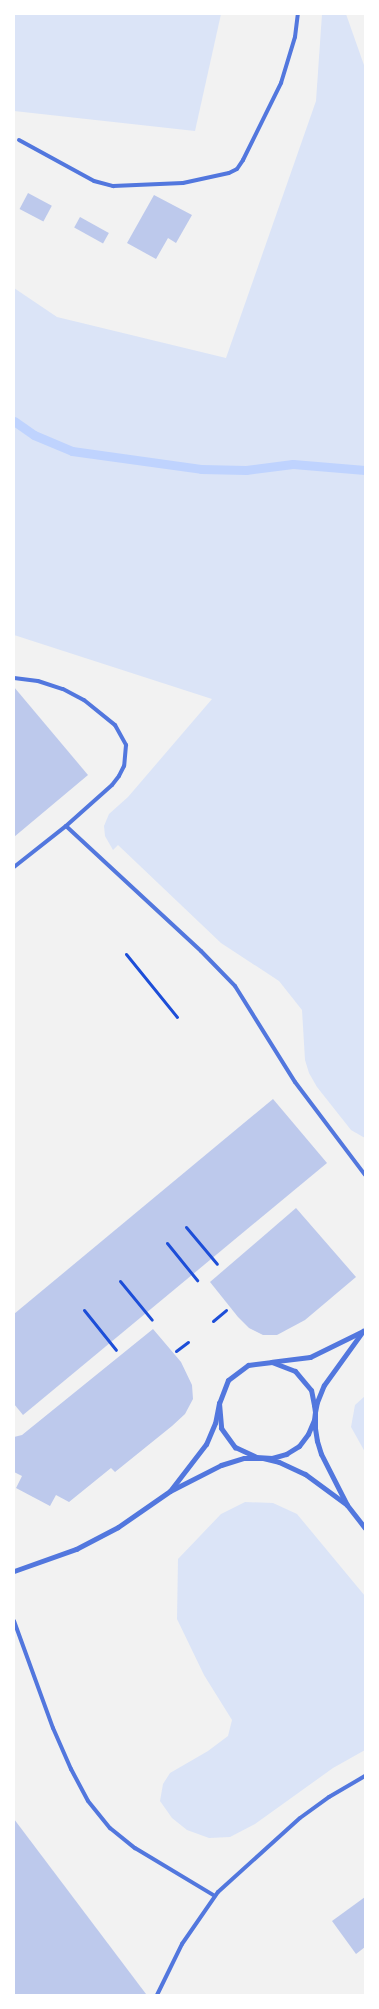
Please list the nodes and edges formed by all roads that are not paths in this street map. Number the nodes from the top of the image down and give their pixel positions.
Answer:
1 (298, 14) edge
2 (19, 140) dead end
3 (14, 678) edge
4 (66, 826) junction
5 (14, 867) edge
6 (365, 1176) edge
7 (364, 1330) edge
8 (272, 1362) junction
9 (219, 1403) junction
10 (315, 1412) junction
11 (263, 1458) junction
12 (170, 1491) junction
13 (347, 1504) junction
14 (365, 1528) edge
15 (14, 1571) edge
16 (14, 1621) edge
17 (365, 1776) edge
18 (215, 1896) junction
19 (157, 1995) edge

1 - 2 lane
3 - 4 lane
4 - 5 lane
4 - 6 lane
7 - 8 street
7 - 10 street
8 - 9 street
8 - 10 street
9 - 11 street
9 - 12 street
10 - 11 street
10 - 13 street
11 - 12 street
11 - 13 street
12 - 15 street
13 - 14 street
16 - 18 lane
17 - 18 lane
18 - 19 lane

